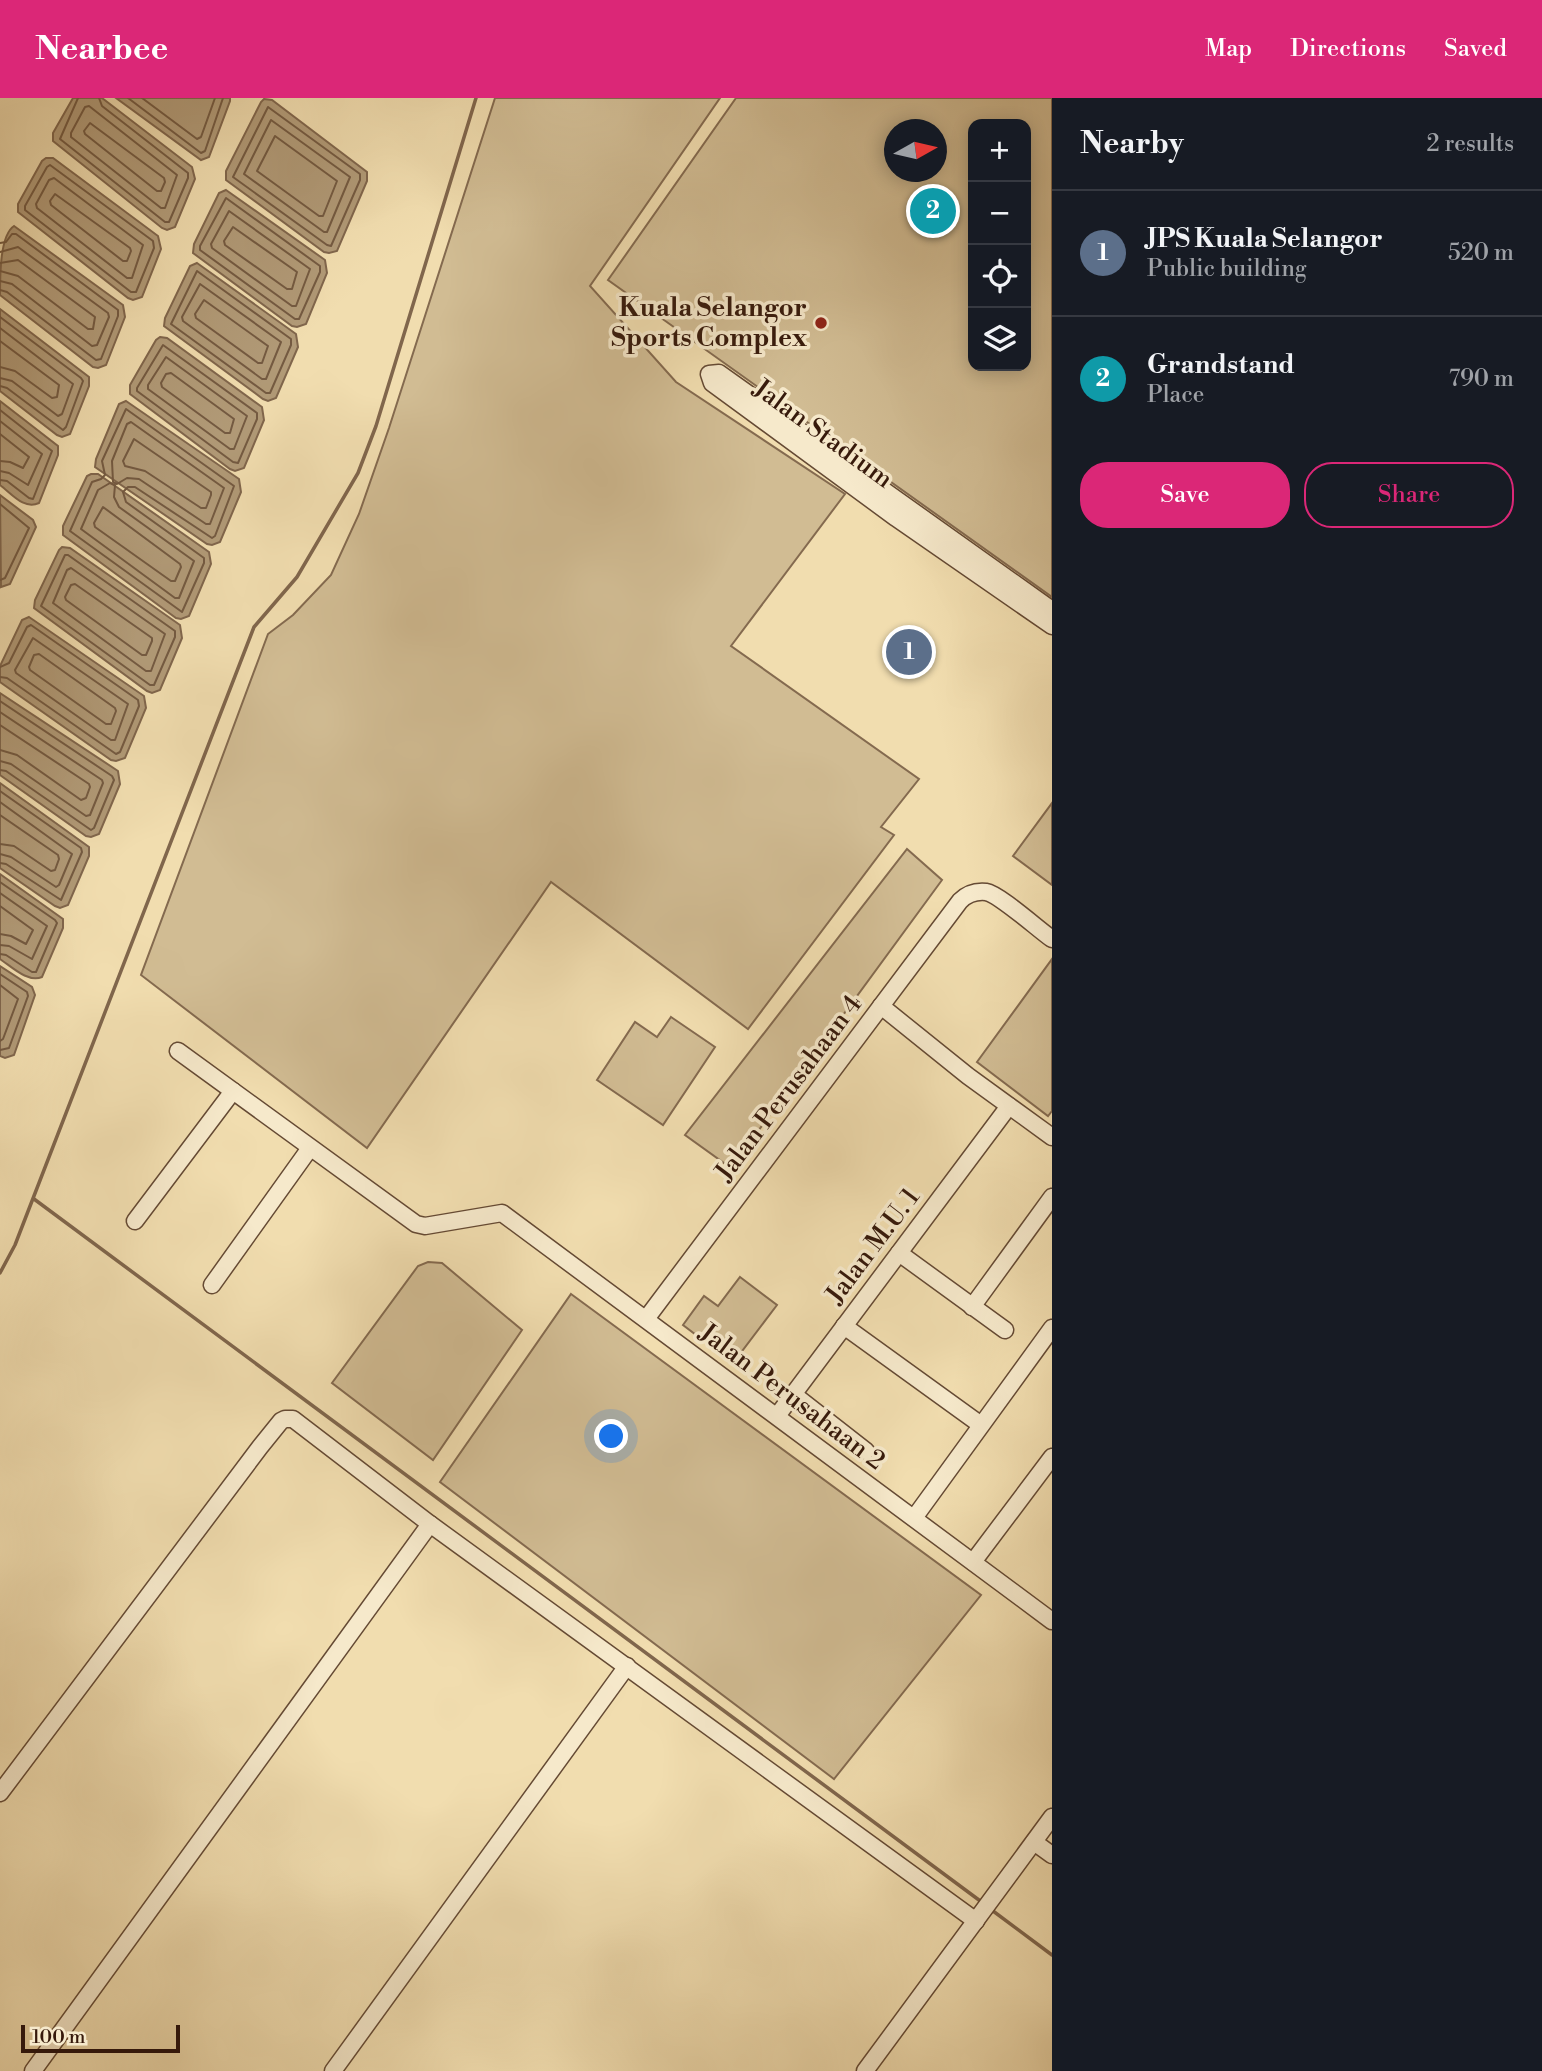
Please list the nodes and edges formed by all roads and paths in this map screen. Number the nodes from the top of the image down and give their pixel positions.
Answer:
1 (1052, 610) edge
2 (1052, 626) edge
3 (1052, 939) edge
4 (881, 1006) junction
5 (178, 1051) dead end
6 (233, 1091) junction
7 (1009, 1106) junction
8 (1052, 1137) edge
9 (310, 1148) junction
10 (1052, 1197) edge
11 (135, 1221) dead end
12 (899, 1253) junction
13 (212, 1285) dead end
14 (972, 1307) junction
15 (646, 1319) junction
16 (844, 1326) junction
17 (1052, 1328) edge
18 (1005, 1330) dead end
19 (793, 1394) junction
20 (777, 1416) junction
21 (981, 1425) junction
22 (866, 1451) dead end
23 (1052, 1457) edge
24 (915, 1518) junction
25 (430, 1524) junction
26 (973, 1562) junction
27 (1052, 1621) edge
28 (627, 1666) junction
29 (0, 1793) edge
30 (1052, 1817) edge
31 (1034, 1842) junction
32 (1052, 1855) edge
33 (979, 1917) junction
34 (33, 2071) edge
35 (333, 2071) edge
36 (865, 2071) edge

1 - 2 street, Jalan Stadium
3 - 4 street, Jalan Perusahaan 4
4 - 7 street
4 - 15 street, Jalan Perusahaan 4
5 - 6 street
6 - 9 street
6 - 11 street
7 - 8 street
7 - 12 street, Jalan M.U. 1
9 - 13 street
9 - 15 street, Jalan Perusahaan 2
10 - 14 street
12 - 14 street
12 - 16 street, Jalan M.U. 1
14 - 18 street
15 - 20 street, Jalan Perusahaan 2
16 - 19 street, Jalan M.U. 1
16 - 21 street
17 - 21 street
19 - 20 street, Jalan M.U. 1
19 - 22 street
20 - 24 street, Jalan Perusahaan 2
21 - 24 street
23 - 26 street
24 - 26 street, Jalan Perusahaan 2
25 - 28 street
25 - 29 street
25 - 34 street
26 - 27 street, Jalan Perusahaan 2
28 - 33 street
28 - 35 street
30 - 31 street
31 - 32 street
31 - 33 street
33 - 36 street

